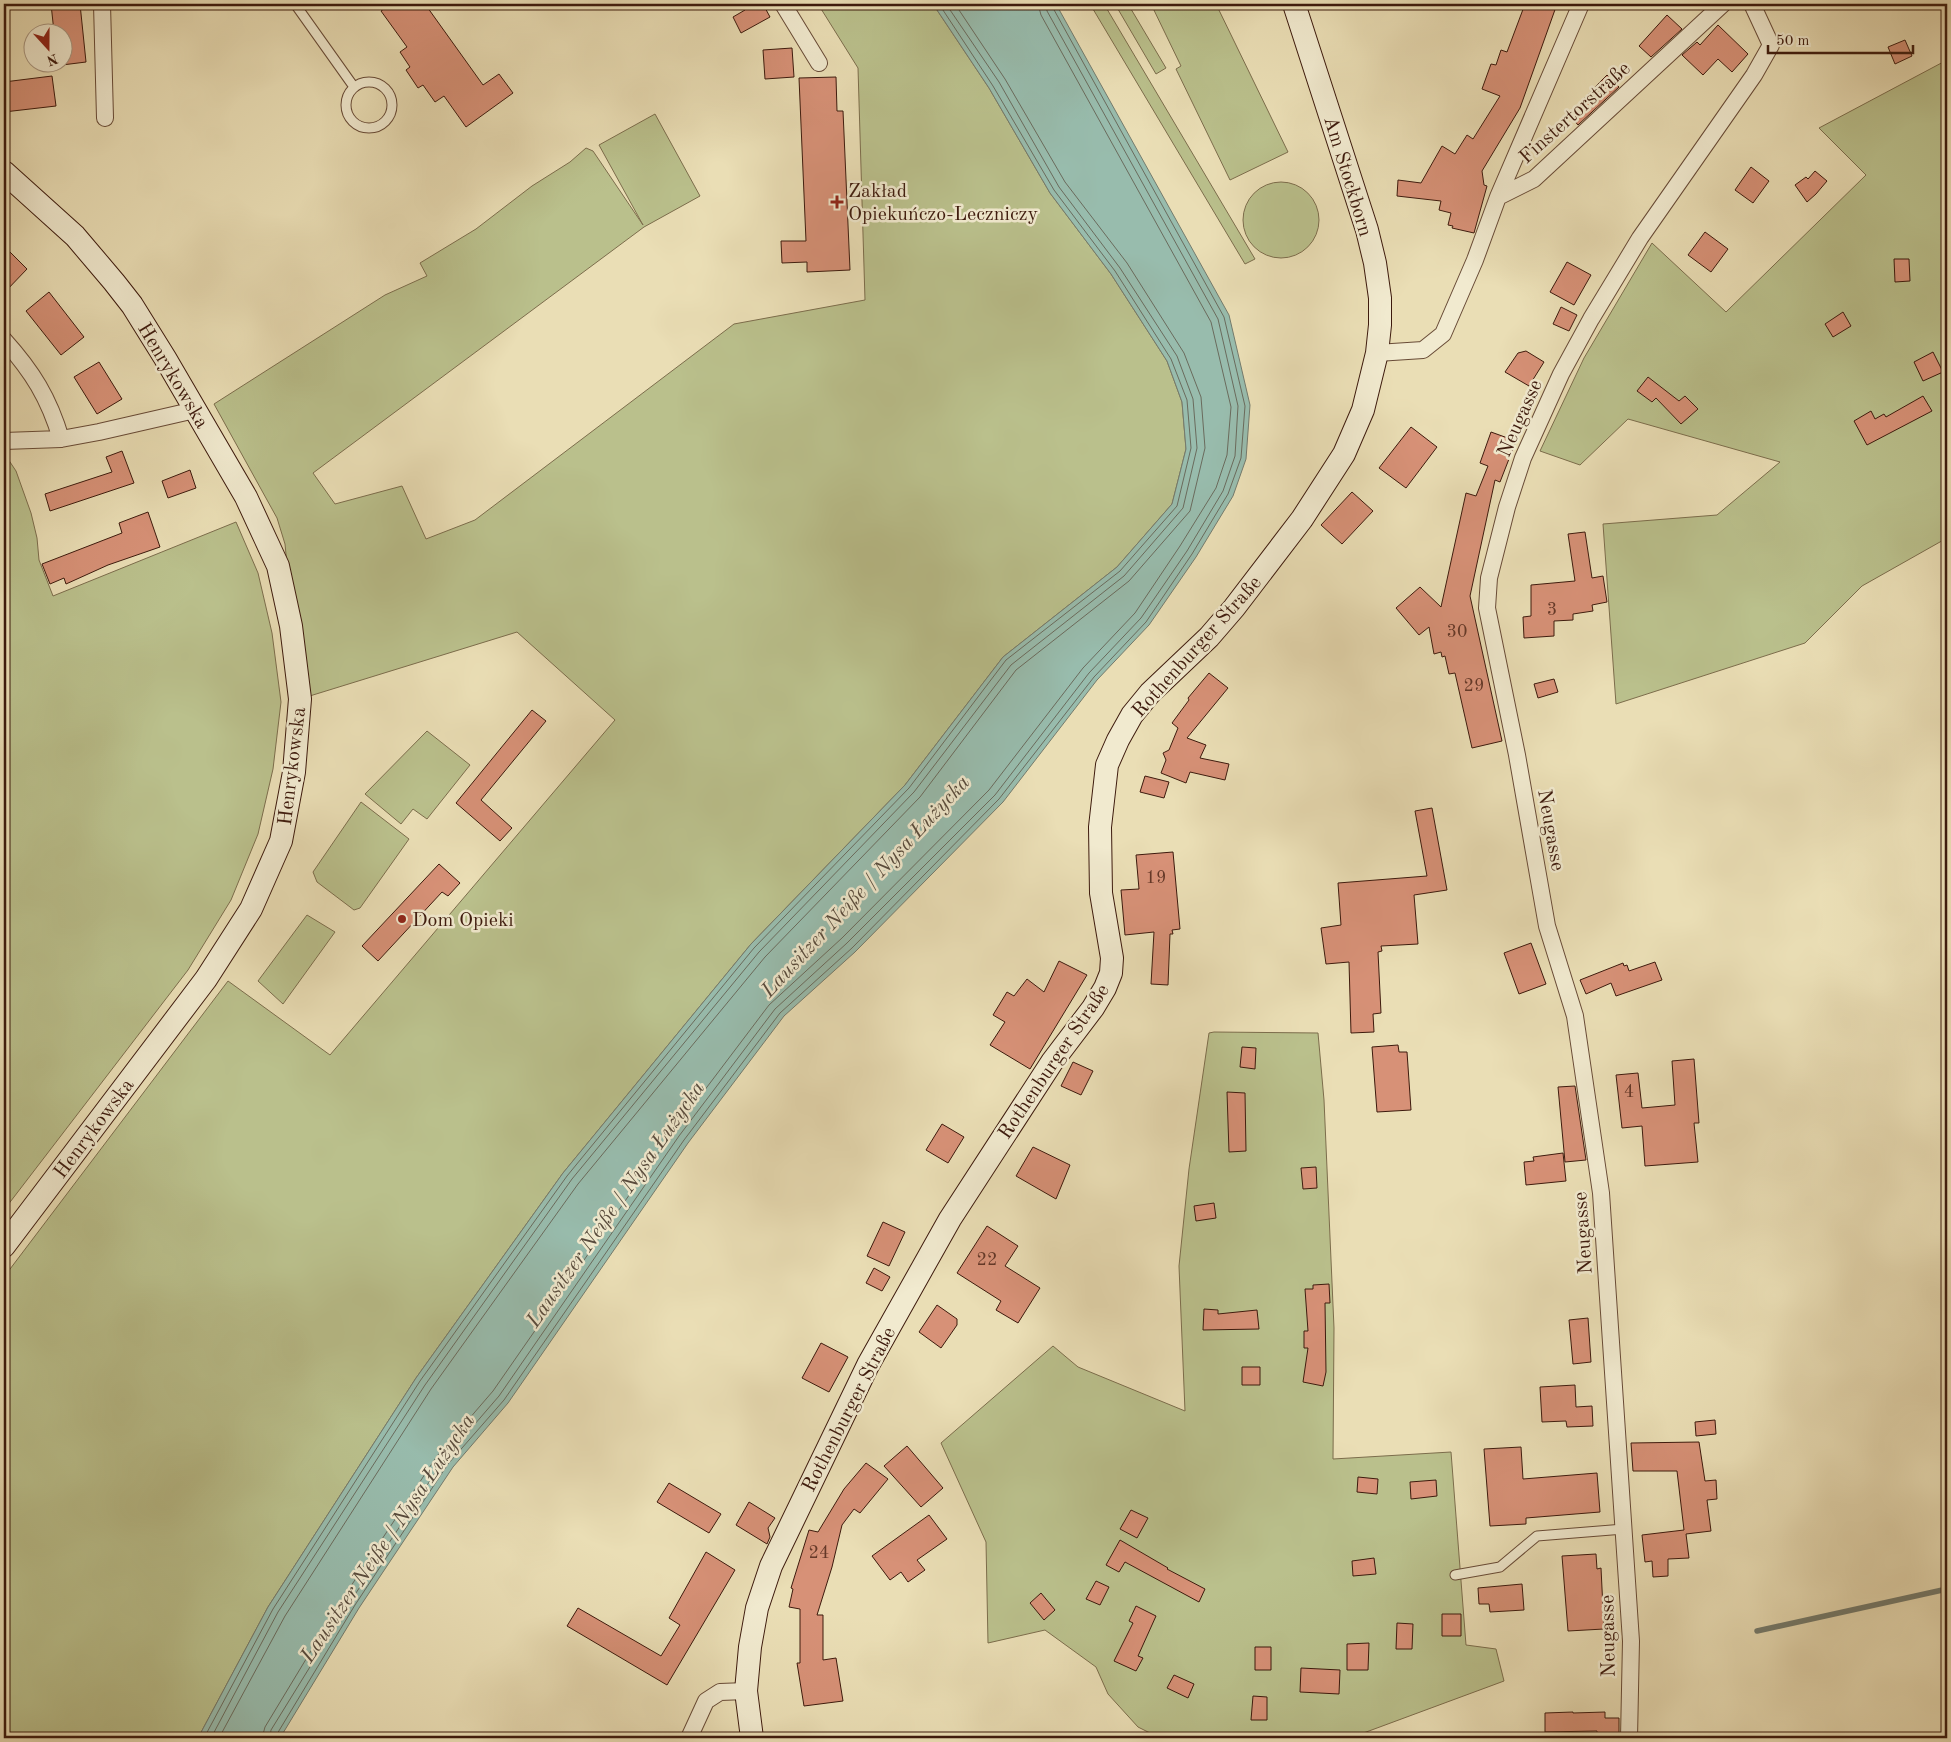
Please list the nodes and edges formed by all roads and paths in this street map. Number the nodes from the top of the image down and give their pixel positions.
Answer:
1 (102, 4) edge
2 (295, 4) edge
3 (784, 4) edge
4 (1294, 4) edge
5 (1581, 4) edge
6 (1722, 4) edge
7 (1752, 4) edge
8 (819, 63) dead end
9 (354, 87) junction
10 (104, 118) dead end
11 (4, 172) edge
12 (1498, 198) junction
13 (4, 340) edge
14 (1377, 353) junction
15 (195, 410) junction
16 (61, 439) junction
17 (4, 441) edge
18 (4, 1246) edge
19 (1624, 1529) junction
20 (1455, 1575) dead end
21 (746, 1691) junction
22 (689, 1738) edge
23 (752, 1738) edge
24 (1629, 1738) edge

1 - 10 street
2 - 9 lane
3 - 8 street
4 - 14 street, Am Stockborn
5 - 12 street
6 - 12 street, Finstertorstraße
7 - 19 street, Neugasse
9 - 9 lane
11 - 15 street, Henrykowska
12 - 14 street
13 - 16 street
14 - 21 street, Rothenburger Straße
15 - 16 street
15 - 18 street, Henrykowska
16 - 17 street
19 - 20 lane
19 - 24 street, Neugasse
21 - 22 street
21 - 23 street, Rothenburger Straße

